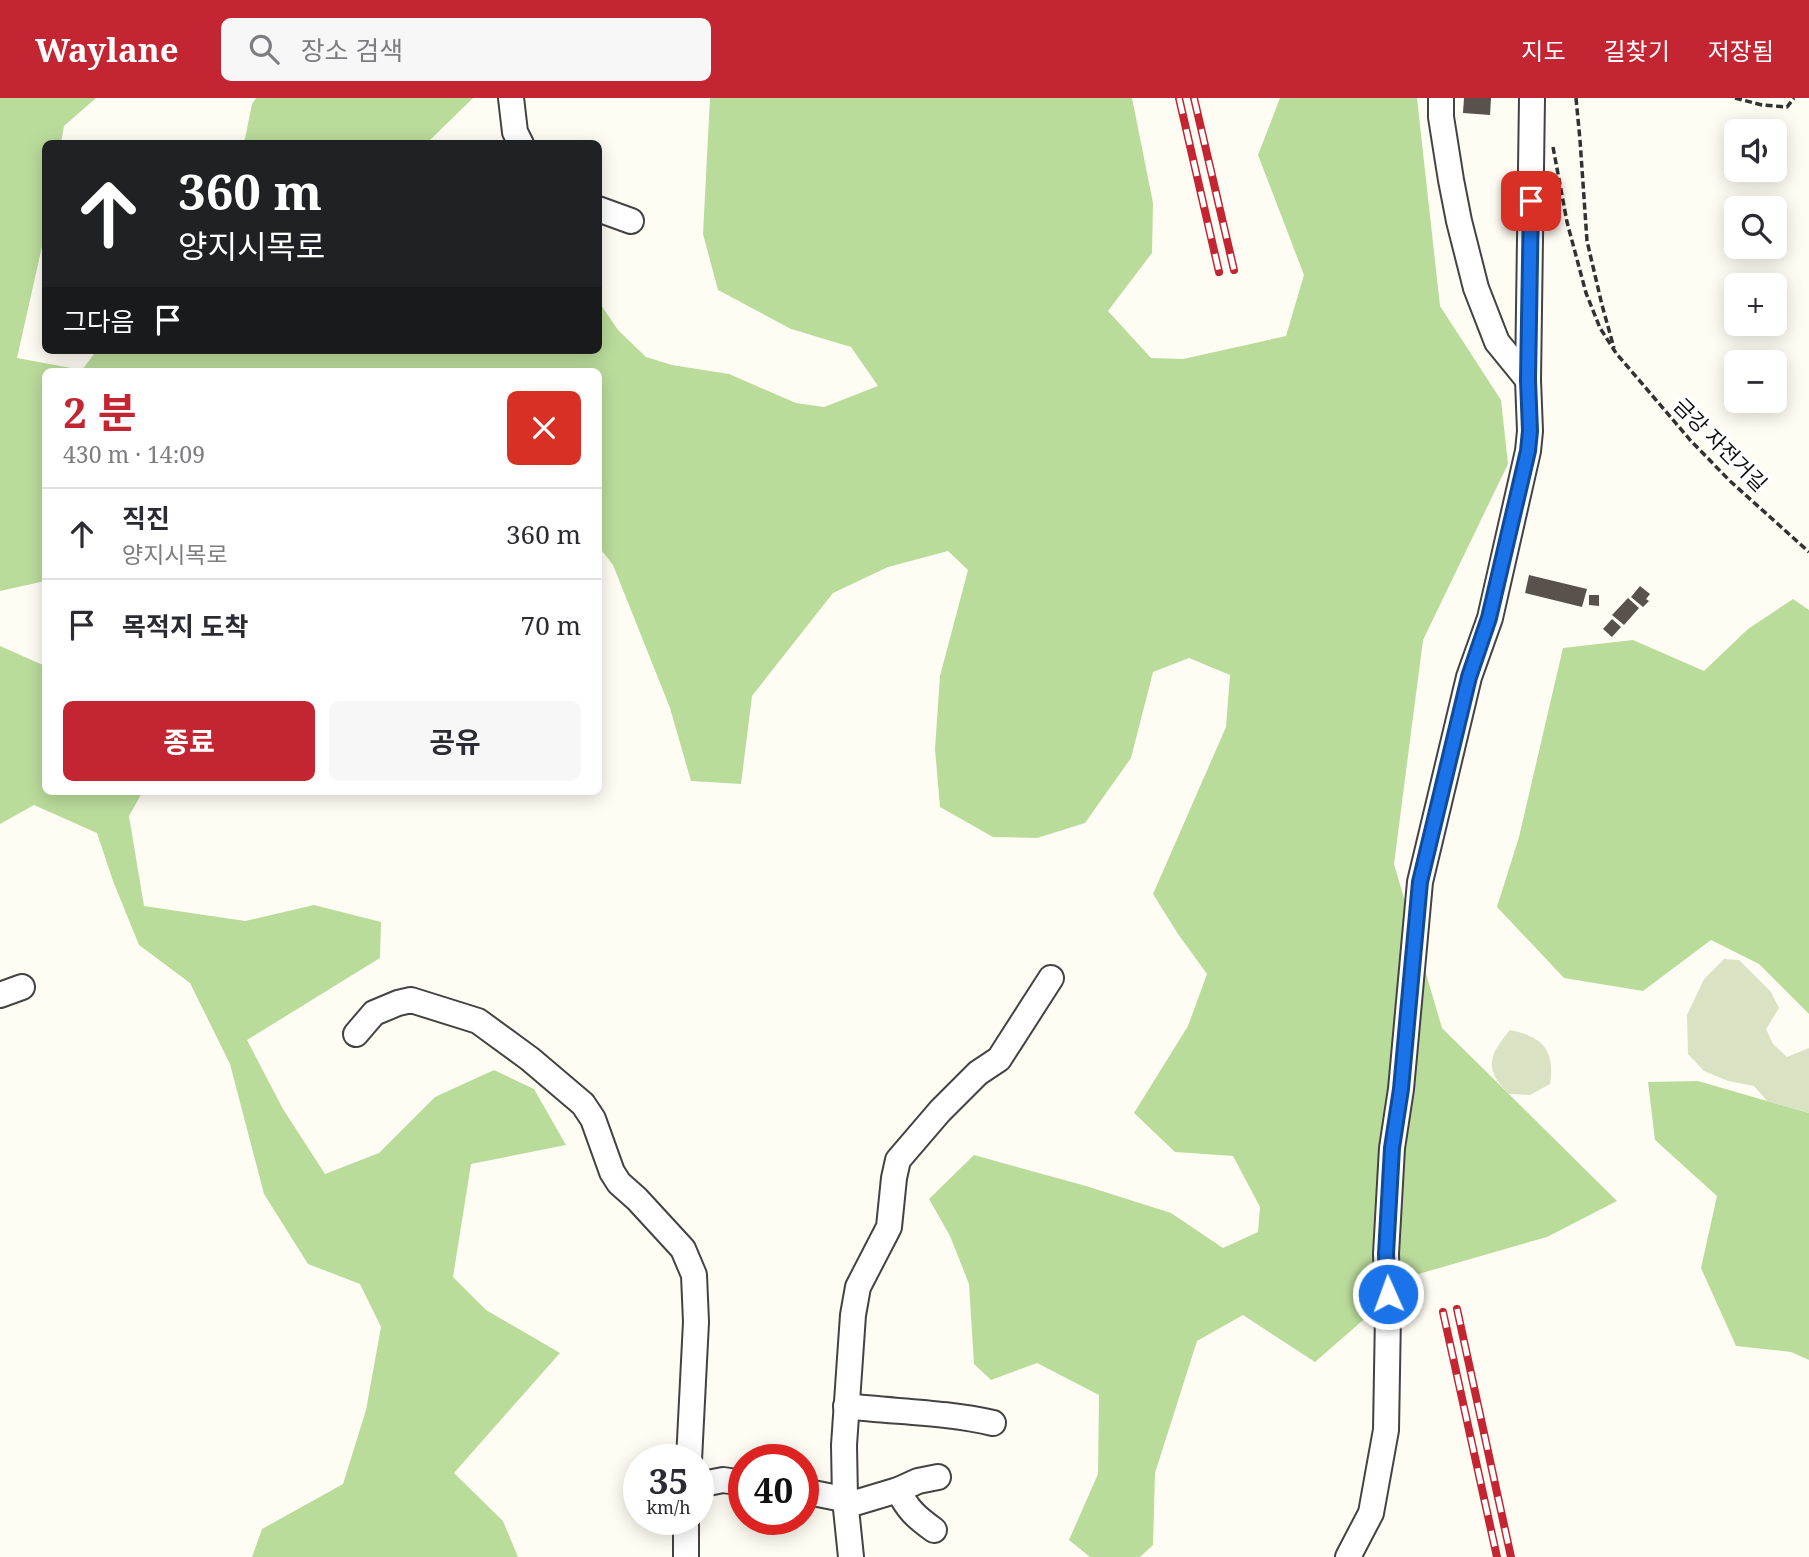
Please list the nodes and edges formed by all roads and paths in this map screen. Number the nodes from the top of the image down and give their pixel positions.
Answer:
1 (511, 98) edge
2 (1441, 98) edge
3 (1532, 98) edge
4 (1576, 98) edge
5 (1735, 98) edge
6 (1794, 98) edge
7 (519, 140) edge
8 (1552, 142) dead end
9 (602, 211) edge
10 (631, 222) dead end
11 (1616, 353) junction
12 (1528, 380) junction
13 (1809, 552) edge
14 (1051, 978) dead end
15 (356, 1034) dead end
16 (846, 1406) junction
17 (993, 1423) dead end
18 (690, 1444) edge
19 (938, 1477) dead end
20 (898, 1490) junction
21 (819, 1494) edge
22 (845, 1499) junction
23 (934, 1530) dead end
24 (686, 1535) edge
25 (687, 1557) edge
26 (851, 1557) edge
27 (1348, 1557) edge

1 - 7 street
2 - 12 street
3 - 12 street
4 - 11 path, 금강 자전거길
5 - 6 path
8 - 11 path, 금강 자전거길
9 - 10 street
11 - 13 path, 금강 자전거길
12 - 27 street
14 - 16 street
15 - 18 street
16 - 17 street
16 - 22 street
19 - 20 street
20 - 22 street
20 - 23 street
21 - 22 street
22 - 26 street
24 - 25 street

